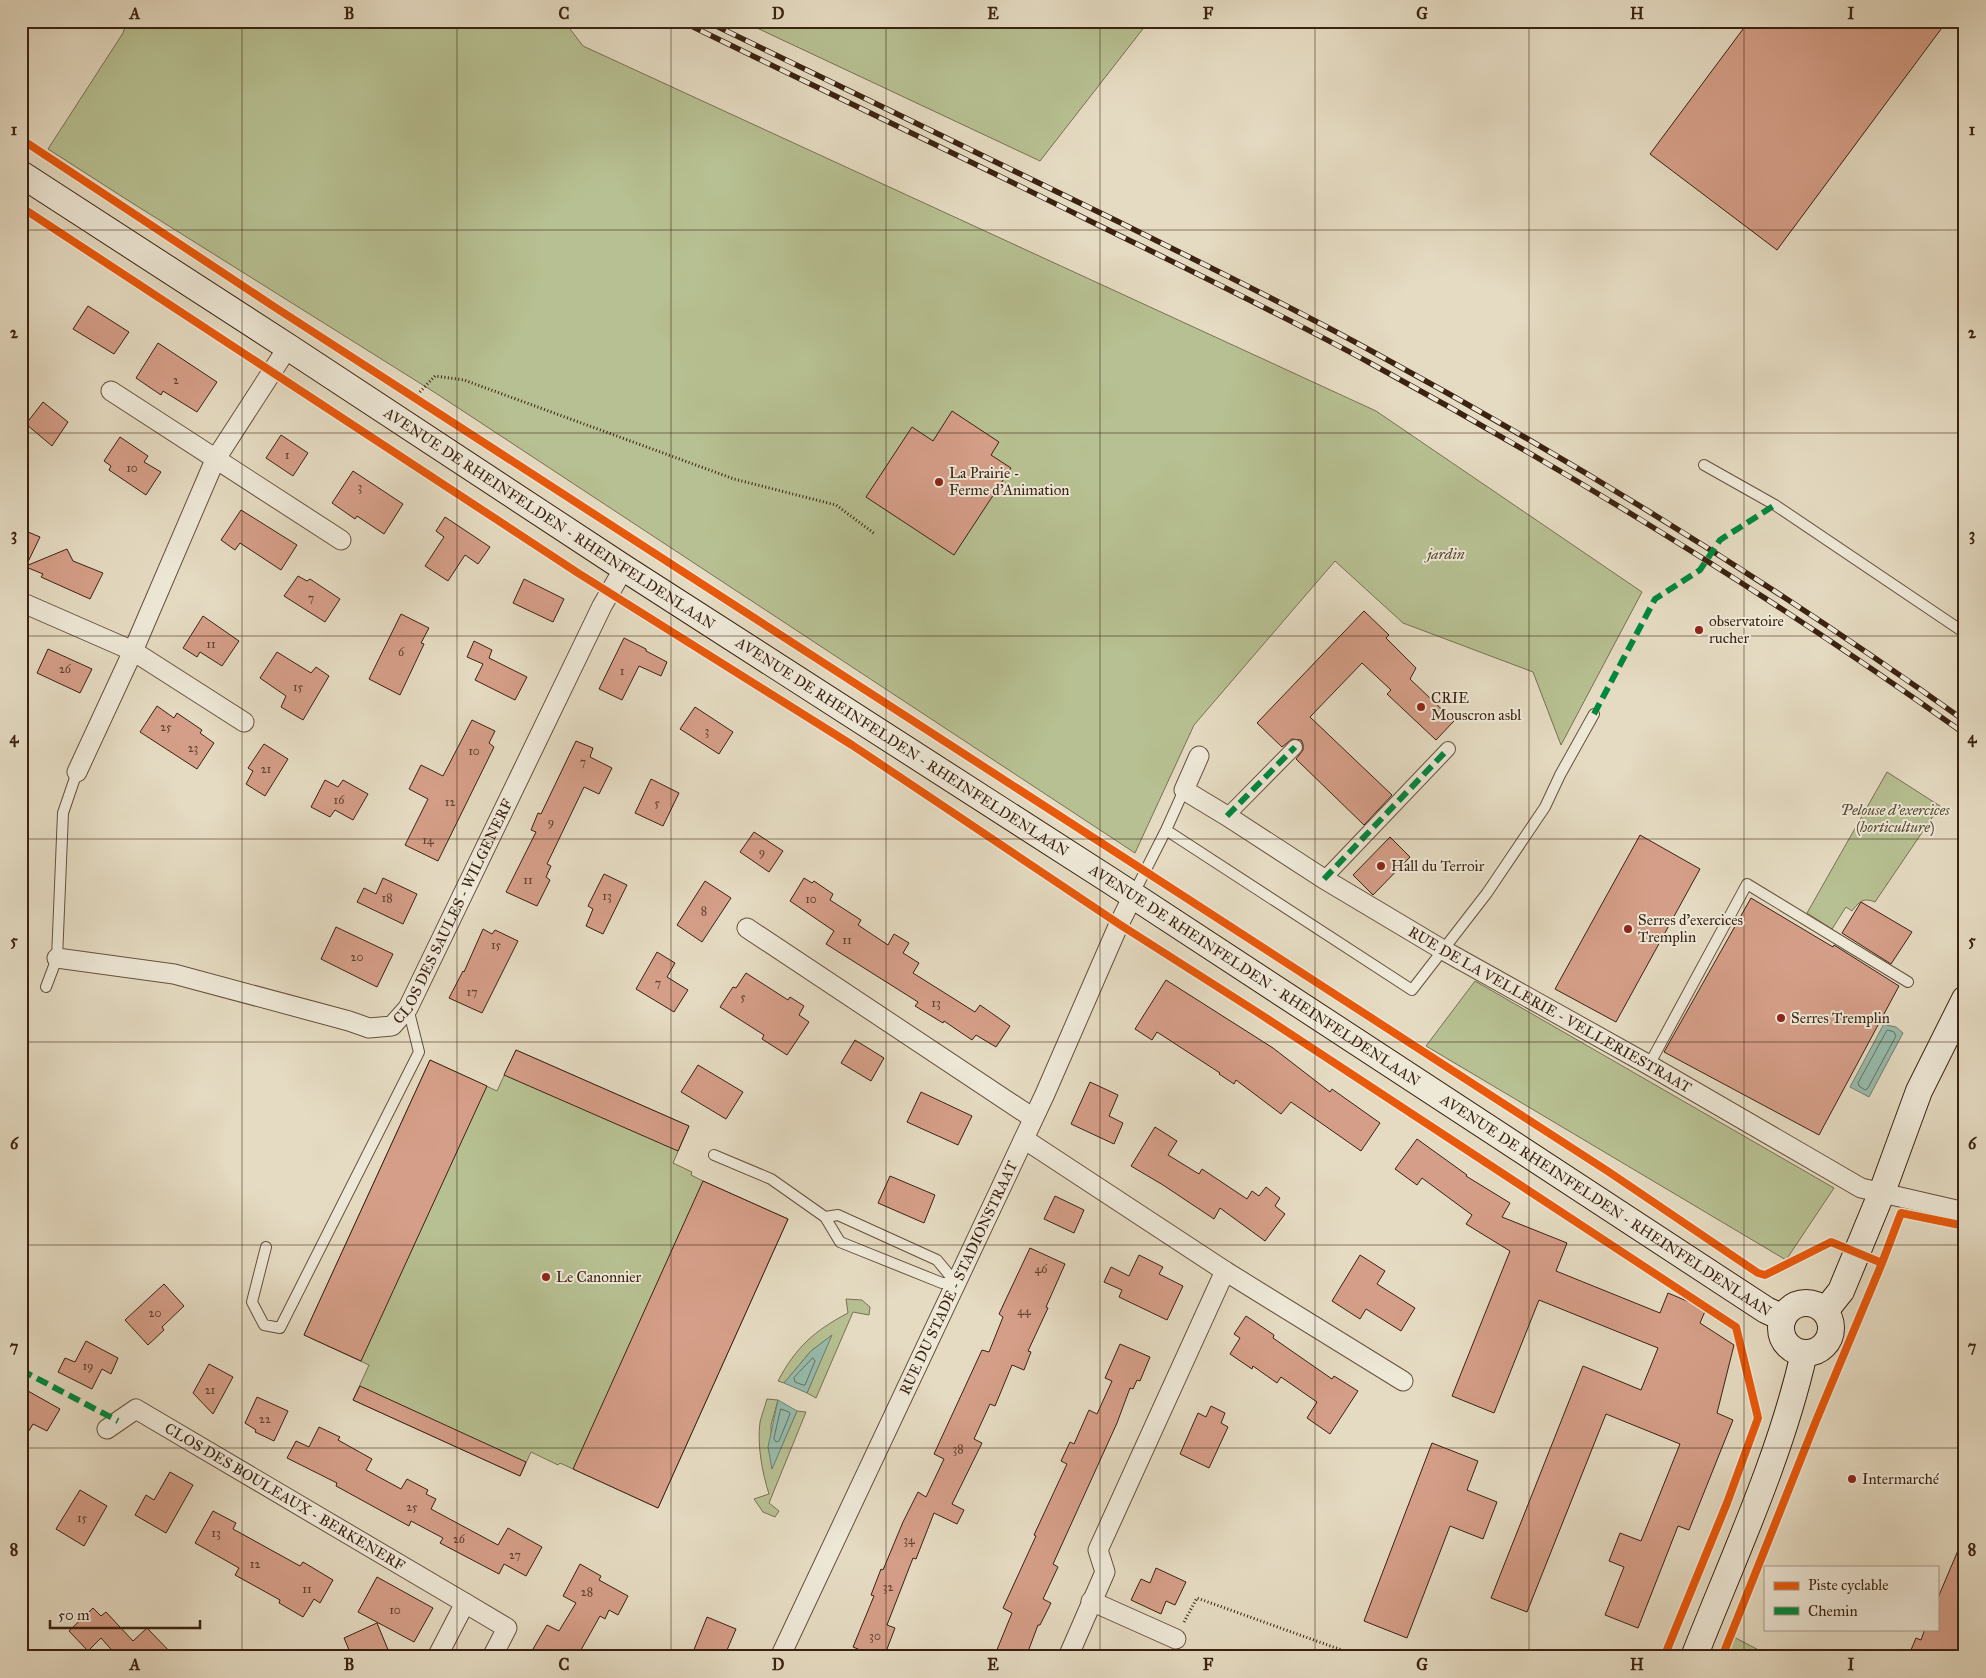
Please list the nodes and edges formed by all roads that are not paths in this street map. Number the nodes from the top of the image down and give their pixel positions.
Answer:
1 (21, 174) edge
2 (288, 347) junction
3 (111, 391) dead end
4 (215, 460) junction
5 (1704, 464) dead end
6 (341, 540) dead end
7 (624, 568) junction
8 (21, 602) edge
9 (1965, 634) edge
10 (133, 651) junction
11 (1594, 714) dead end
12 (244, 722) dead end
13 (1295, 747) dead end
14 (1448, 749) dead end
15 (1199, 756) dead end
16 (77, 772) joint
17 (1184, 790) junction
18 (1227, 816) junction
19 (1166, 830) junction
20 (1324, 879) junction
21 (1133, 896) junction
22 (747, 928) dead end
23 (1443, 950) junction
24 (57, 958) junction
25 (1908, 982) dead end
26 (46, 987) dead end
27 (1965, 999) edge
28 (408, 1008) junction
29 (1649, 1065) junction
30 (1033, 1118) junction
31 (1024, 1139) junction
32 (714, 1155) dead end
33 (1882, 1192) junction
34 (1965, 1212) edge
35 (825, 1217) junction
36 (266, 1247) dead end
37 (1225, 1271) junction
38 (956, 1283) junction
39 (1825, 1311) junction
40 (1783, 1318) junction
41 (1804, 1353) junction
42 (1403, 1381) dead end
43 (107, 1429) dead end
44 (1092, 1601) junction
45 (465, 1603) junction
46 (1176, 1639) road end
47 (437, 1657) edge
48 (492, 1657) edge
49 (780, 1657) edge
50 (1068, 1657) edge
51 (1694, 1657) edge

1 - 2 main road, AVENUE DE RHEINFELDEN - RHEINFELDENLAAN
2 - 4 street
2 - 7 main road, AVENUE DE RHEINFELDEN - RHEINFELDENLAAN
3 - 4 street
4 - 6 street
4 - 10 street
5 - 9 lane
7 - 21 main road, AVENUE DE RHEINFELDEN - RHEINFELDENLAAN
7 - 28 street, CLOS DES SAULES - WILGENERF
8 - 10 street
10 - 12 street
10 - 16 street
11 - 23 lane
13 - 18 street
14 - 20 street
15 - 17 street
16 - 24 lane
17 - 18 street, RUE DE LA VELLERIE - VELLERIESTRAAT
17 - 19 lane
18 - 20 street, RUE DE LA VELLERIE - VELLERIESTRAAT
19 - 21 lane
19 - 23 lane
20 - 23 street, RUE DE LA VELLERIE - VELLERIESTRAAT
21 - 30 street, RUE DU STADE - STADIONSTRAAT
21 - 40 main road, AVENUE DE RHEINFELDEN - RHEINFELDENLAAN
22 - 30 street
23 - 29 street, RUE DE LA VELLERIE - VELLERIESTRAAT
24 - 26 lane
24 - 28 street, CLOS DES SAULES - WILGENERF
25 - 29 lane
27 - 33 main road
28 - 36 lane
29 - 33 street, RUE DE LA VELLERIE - VELLERIESTRAAT
30 - 31 street, RUE DU STADE - STADIONSTRAAT
31 - 37 street
31 - 38 street, RUE DU STADE - STADIONSTRAAT
32 - 35 lane
33 - 34 street, RUE DE LA VELLERIE - VELLERIESTRAAT
33 - 39 main road
35 - 38 lane
35 - 38 lane
37 - 42 street
37 - 44 street
38 - 49 street, RUE DU STADE - STADIONSTRAAT
39 - 40 main road
39 - 41 main road
40 - 41 main road
41 - 51 main road
43 - 45 street, CLOS DES BOULEAUX - BERKENERF
44 - 46 street
44 - 50 street
45 - 47 street
45 - 48 street, CLOS DES BOULEAUX - BERKENERF

